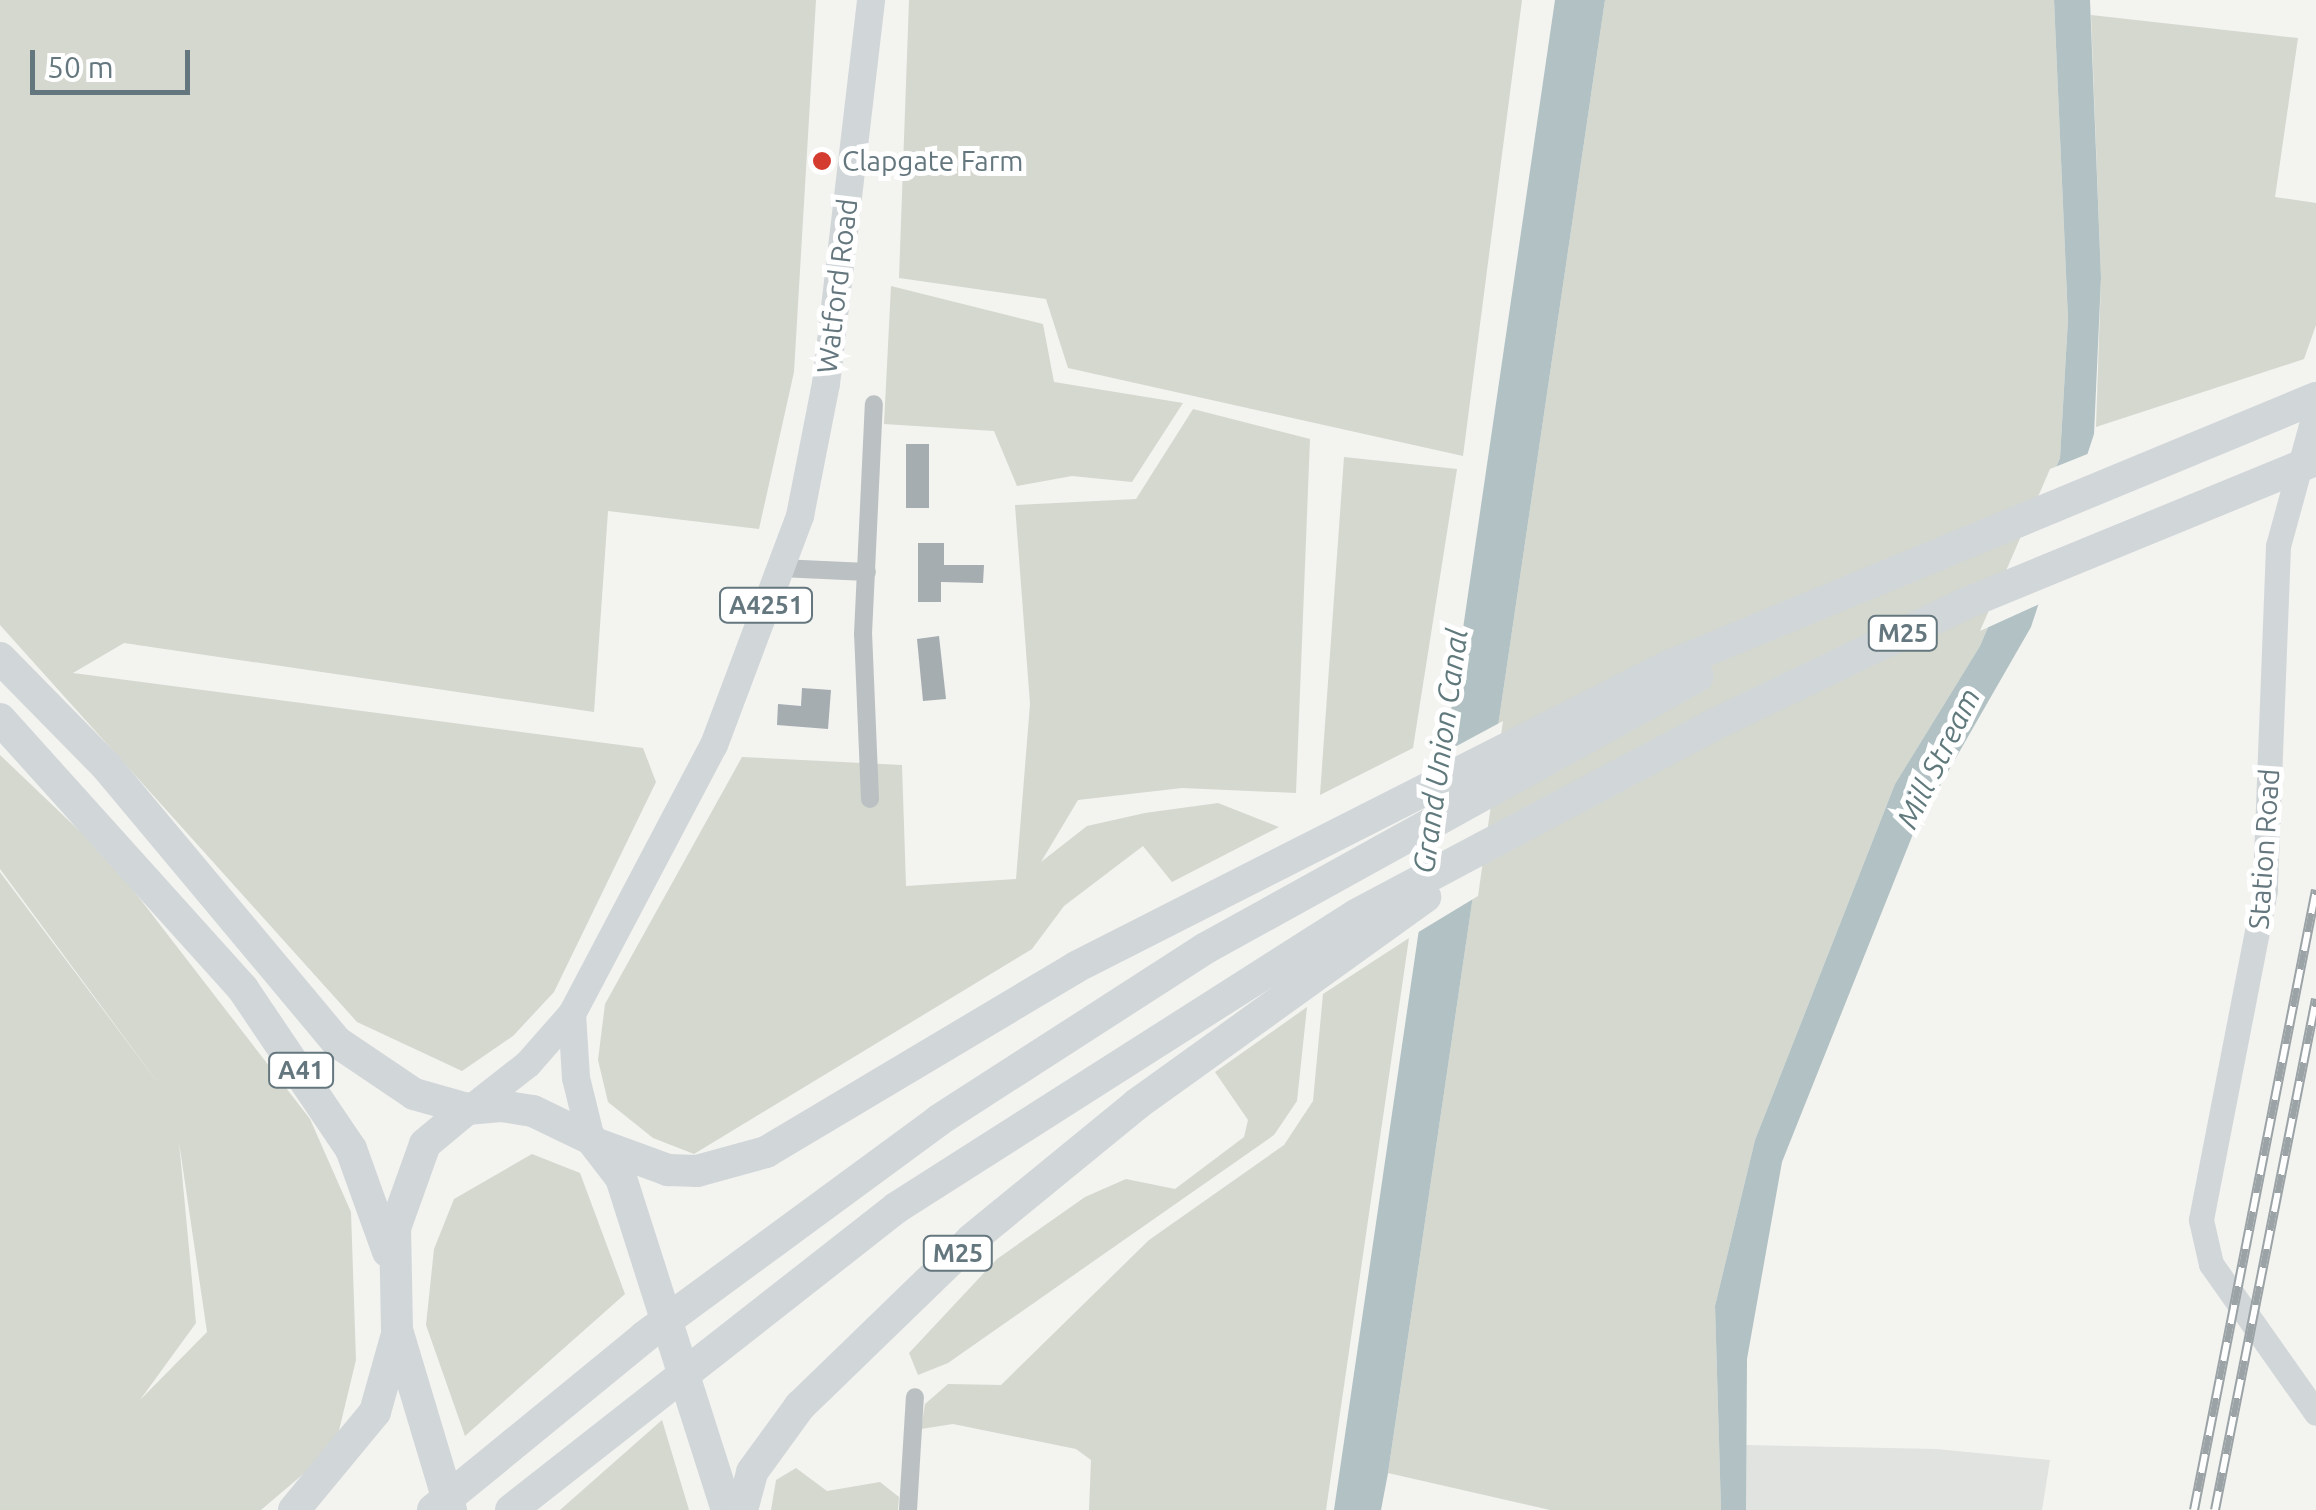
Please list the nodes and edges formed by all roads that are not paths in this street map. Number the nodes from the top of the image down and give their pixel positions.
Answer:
1 (871, 0) edge
2 (2316, 398) edge
3 (874, 404) dead end
4 (2316, 406) edge
5 (2316, 460) edge
6 (780, 568) junction
7 (867, 572) junction
8 (1830, 605) junction
9 (0, 658) edge
10 (0, 719) edge
11 (870, 799) dead end
12 (1505, 837) junction
13 (572, 1014) junction
14 (470, 1108) junction
15 (594, 1141) junction
16 (393, 1266) junction
17 (397, 1330) junction
18 (915, 1397) dead end
19 (2316, 1412) edge
20 (294, 1510) edge
21 (433, 1510) edge
22 (451, 1510) edge
23 (510, 1510) edge
24 (727, 1510) edge
25 (742, 1510) edge
26 (908, 1510) edge

1 - 6 main road, Watford Road / A4251
2 - 8 highway, M25
3 - 7 street
4 - 19 street, Station Road
5 - 12 highway, M25
6 - 7 street
6 - 13 main road, Watford Road / A4251
7 - 11 street
8 - 15 highway, M25
8 - 21 highway, M25
9 - 14 highway, A41
10 - 16 highway, A41
12 - 23 highway, M25
12 - 25 highway, M25
13 - 14 main road, Watford Road / A4251
13 - 15 main road
14 - 15 highway
14 - 16 highway
15 - 24 highway
16 - 17 highway
17 - 20 highway
17 - 22 highway
18 - 26 street

